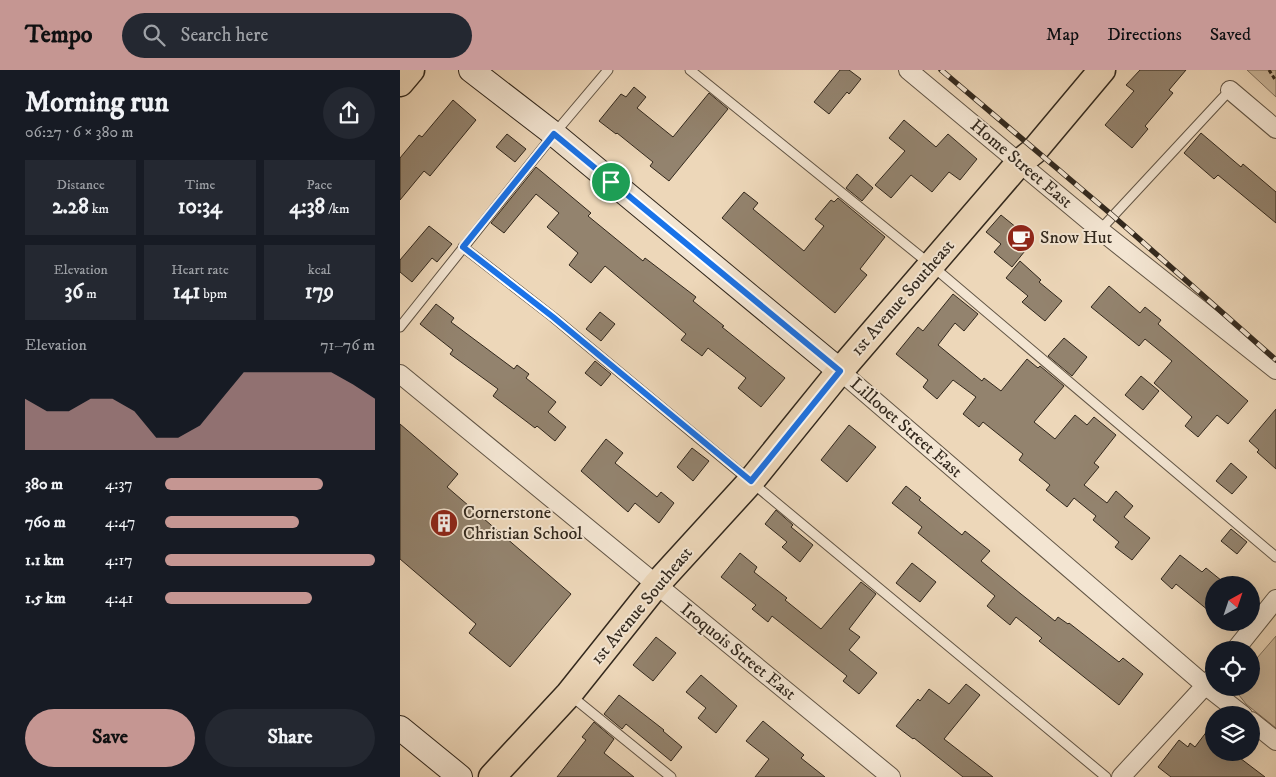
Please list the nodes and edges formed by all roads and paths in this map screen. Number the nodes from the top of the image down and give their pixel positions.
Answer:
1 (411, 70) edge
2 (471, 70) edge
3 (608, 70) edge
4 (690, 70) edge
5 (908, 70) edge
6 (1102, 70) edge
7 (1269, 70) edge
8 (1276, 81) edge
9 (400, 83) edge
10 (1230, 90) joint
11 (1276, 130) edge
12 (554, 134) junction
13 (1019, 163) junction
14 (1100, 230) junction
15 (463, 247) junction
16 (931, 265) junction
17 (400, 326) edge
18 (1276, 370) edge
19 (840, 371) junction
20 (400, 374) edge
21 (751, 481) junction
22 (1276, 557) edge
23 (656, 585) junction
24 (1276, 599) edge
25 (1242, 641) edge
26 (1205, 677) edge
27 (1205, 686) edge
28 (569, 694) junction
29 (1225, 696) edge
30 (1235, 706) edge
31 (400, 728) edge
32 (1260, 728) edge
33 (1276, 741) edge
34 (460, 777) edge
35 (492, 777) edge
36 (671, 777) edge
37 (891, 777) edge
38 (1106, 777) edge
39 (1121, 777) edge

1 - 9 main road
2 - 12 street, Lillooet Street East
3 - 12 lane
4 - 16 lane
5 - 13 street, Home Street East
6 - 13 main road, 1st Avenue Southeast
7 - 8 path
10 - 11 street
10 - 14 lane
12 - 15 lane
12 - 19 street, Lillooet Street East
13 - 14 street, Home Street East
13 - 16 main road, 1st Avenue Southeast
14 - 18 street, Home Street East
15 - 17 lane
15 - 21 lane
16 - 19 main road, 1st Avenue Southeast
16 - 22 lane
19 - 21 main road, 1st Avenue Southeast
19 - 26 street, Lillooet Street East
20 - 23 street, Iroquois Street East
21 - 23 main road, 1st Avenue Southeast
21 - 38 lane
23 - 28 main road, 1st Avenue Southeast
23 - 37 street, Iroquois Street East
24 - 25 street
27 - 39 street
28 - 35 main road, 1st Avenue Southeast
28 - 36 lane
29 - 30 street, Lillooet Street East
31 - 34 street
32 - 33 street

